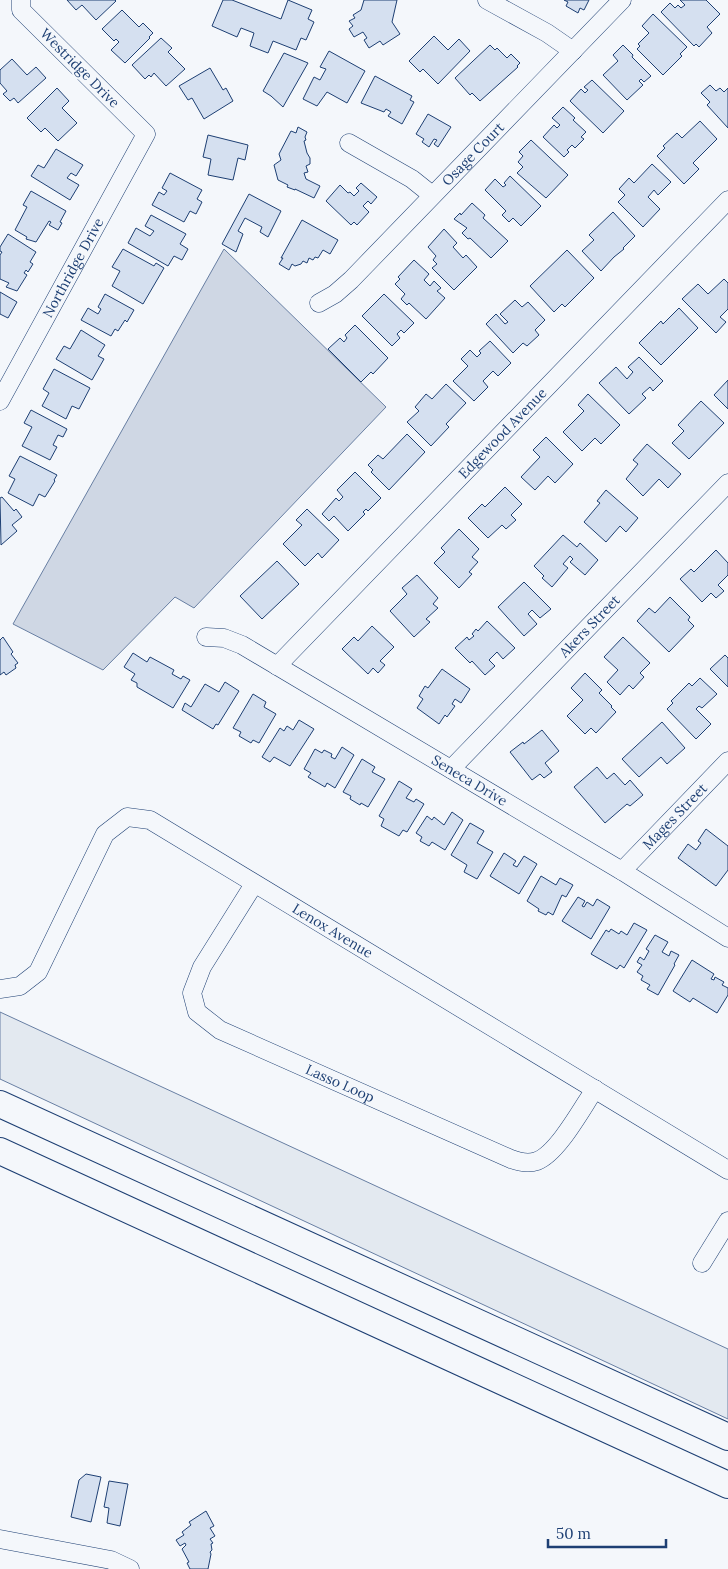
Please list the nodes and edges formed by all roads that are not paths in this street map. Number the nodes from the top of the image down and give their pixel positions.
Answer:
1 (21, 0) edge
2 (487, 0) edge
3 (622, 0) edge
4 (573, 51) junction
5 (146, 134) joint
6 (349, 142) dead end
7 (432, 195) junction
8 (728, 200) edge
9 (318, 303) dead end
10 (0, 401) edge
11 (728, 483) edge
12 (206, 637) dead end
13 (277, 666) junction
14 (728, 761) edge
15 (451, 769) junction
16 (622, 870) junction
17 (254, 884) junction
18 (728, 938) edge
19 (0, 989) edge
20 (595, 1089) junction
21 (0, 1104) edge
22 (0, 1151) edge
23 (728, 1170) edge
24 (728, 1221) edge
25 (702, 1263) dead end
26 (728, 1438) edge
27 (728, 1485) edge
28 (0, 1539) edge
29 (130, 1569) edge

1 - 5 street, Westridge Drive
2 - 4 street
3 - 4 street, Osage Court
4 - 7 street, Osage Court
5 - 10 street, Northridge Drive
6 - 7 street
7 - 9 street, Osage Court
8 - 13 street, Edgewood Avenue
11 - 15 street, Akers Street
12 - 13 street, Seneca Drive
13 - 15 street, Seneca Drive
14 - 16 street, Mages Street
15 - 16 street, Seneca Drive
16 - 18 street, Seneca Drive
17 - 19 street, Lenox Avenue
17 - 20 street, Lenox Avenue
17 - 20 street, Lasso Loop
20 - 23 street, Lenox Avenue
21 - 26 highway
22 - 27 highway
24 - 25 street
28 - 29 street

